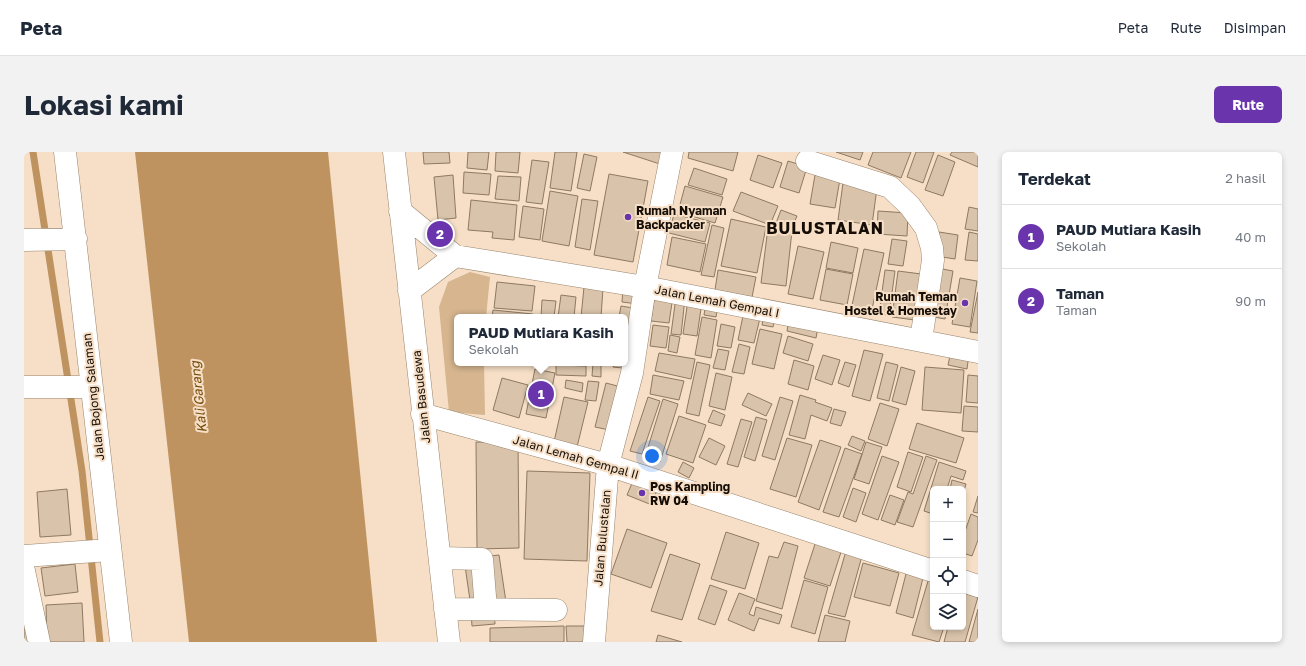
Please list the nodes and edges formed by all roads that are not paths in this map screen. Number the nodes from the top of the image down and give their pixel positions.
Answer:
1 (65, 152) edge
2 (394, 152) edge
3 (672, 152) edge
4 (807, 161) dead end
5 (400, 211) junction
6 (66, 239) junction
7 (26, 240) edge
8 (455, 256) junction
9 (645, 287) junction
10 (409, 291) junction
11 (921, 340) junction
12 (978, 352) edge
13 (28, 387) edge
14 (82, 387) junction
15 (422, 414) junction
16 (608, 465) junction
17 (104, 550) junction
18 (440, 558) junction
19 (28, 561) edge
20 (930, 570) edge
21 (966, 582) edge
22 (978, 586) edge
23 (445, 609) junction
24 (486, 609) junction
25 (556, 610) dead end
26 (39, 642) edge
27 (121, 642) edge
28 (449, 642) edge
29 (594, 642) edge

1 - 6 street, Jalan Bojong Salaman
2 - 5 street, Jalan Basudewa
3 - 9 street, Jalan Bulustalan
4 - 11 street
5 - 8 street
5 - 10 street, Jalan Basudewa
6 - 7 street
6 - 14 street, Jalan Bojong Salaman
8 - 9 street, Jalan Lemah Gempal I
8 - 10 street
9 - 11 street, Jalan Lemah Gempal I
9 - 16 street, Jalan Bulustalan
10 - 15 street, Jalan Basudewa
11 - 12 street, Jalan Lemah Gempal I
13 - 14 street
14 - 17 street, Jalan Bojong Salaman
15 - 16 street, Jalan Lemah Gempal II
15 - 18 street, Jalan Basudewa
16 - 20 street, Jalan Lemah Gempal II
16 - 29 street, Jalan Bulustalan
17 - 19 street
17 - 27 street, Jalan Bojong Salaman
18 - 23 street, Jalan Basudewa
18 - 24 street
19 - 26 street
21 - 22 street
23 - 24 street
23 - 28 street, Jalan Basudewa
24 - 25 street

